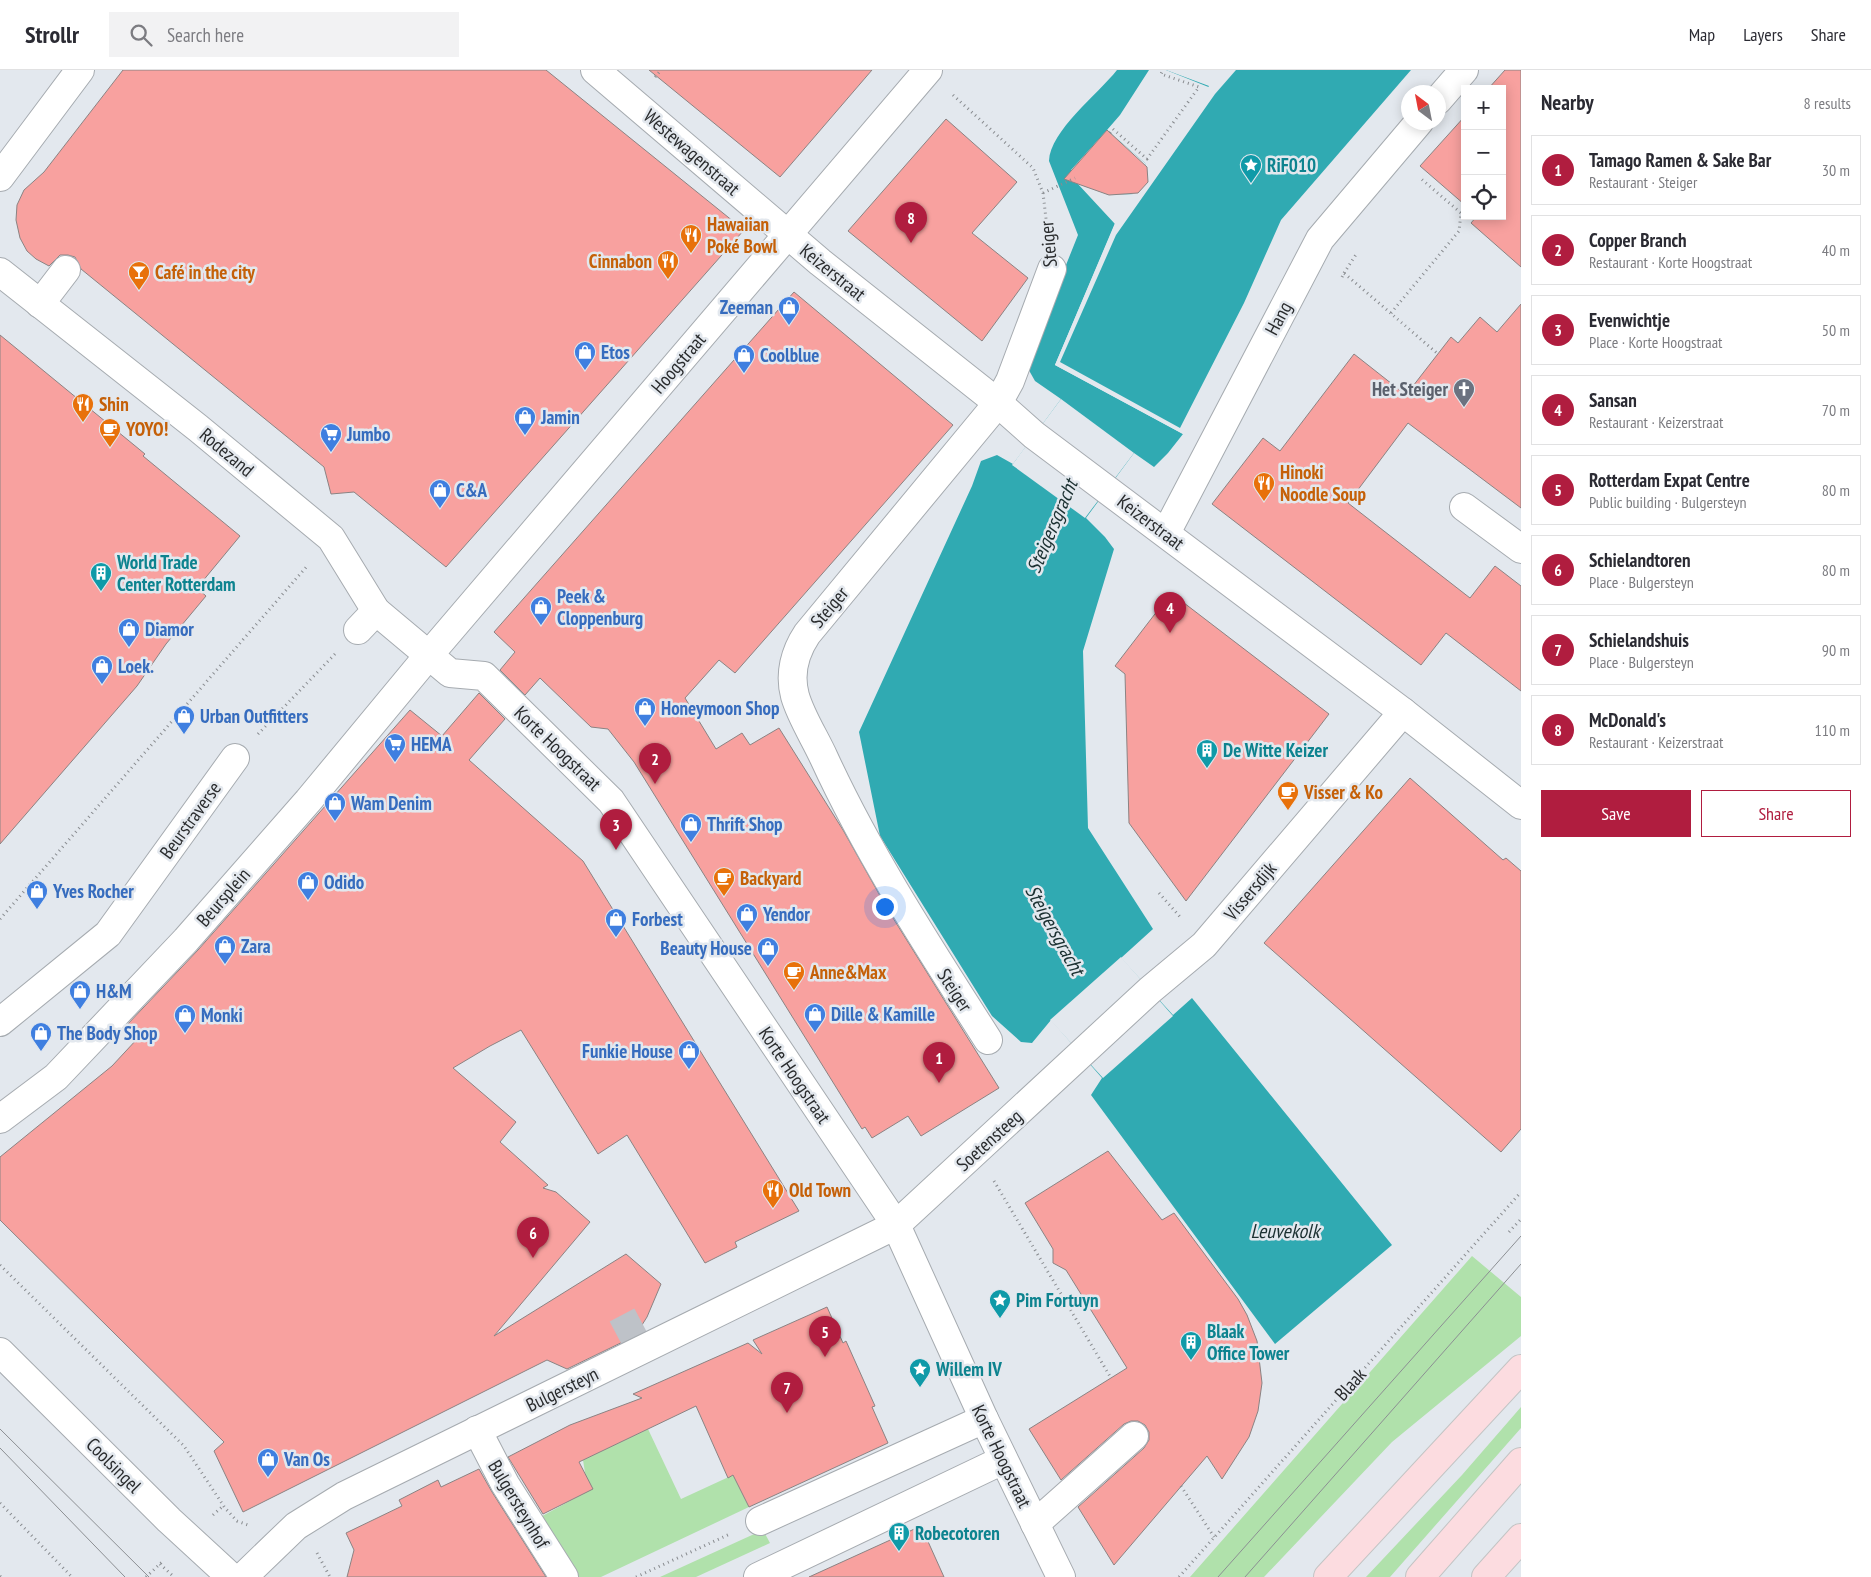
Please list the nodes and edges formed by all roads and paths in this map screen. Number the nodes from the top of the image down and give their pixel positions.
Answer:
1 (80, 70) edge
2 (595, 70) edge
3 (1163, 70) edge
4 (1464, 70) edge
5 (928, 71) edge
6 (1446, 91) edge
7 (1412, 130) edge
8 (1110, 133) dead end
9 (1392, 154) junction
10 (0, 177) edge
11 (1075, 178) dead end
12 (1043, 193) junction
13 (788, 234) junction
14 (1052, 269) joint
15 (66, 270) dead end
16 (0, 272) edge
17 (1368, 294) dead end
18 (47, 309) junction
19 (1391, 313) junction
20 (1438, 354) dead end
21 (998, 403) junction
22 (1464, 507) dead end
23 (1166, 533) junction
24 (331, 538) junction
25 (1521, 550) edge
26 (367, 620) junction
27 (428, 656) junction
28 (1403, 712) junction
29 (235, 758) joint
30 (1521, 804) edge
31 (0, 919) edge
32 (0, 1022) edge
33 (988, 1040) dead end
34 (1082, 1056) joint
35 (0, 1119) edge
36 (976, 1150) junction
37 (1521, 1192) edge
38 (1521, 1219) edge
39 (896, 1225) junction
40 (1510, 1232) dead end
41 (0, 1265) edge
42 (0, 1352) edge
43 (1521, 1369) edge
44 (1111, 1378) dead end
45 (984, 1419) junction
46 (477, 1430) junction
47 (1134, 1436) dead end
48 (1003, 1460) junction
49 (1521, 1462) edge
50 (1181, 1486) dead end
51 (0, 1503) edge
52 (760, 1520) joint
53 (1035, 1524) junction
54 (290, 1532) junction
55 (1214, 1537) junction
56 (1521, 1538) edge
57 (160, 1564) dead end
58 (72, 1577) edge
59 (174, 1577) edge
60 (231, 1577) edge
61 (244, 1577) edge
62 (330, 1577) edge
63 (564, 1577) edge
64 (636, 1577) edge
65 (758, 1577) edge
66 (1061, 1577) edge
67 (1179, 1577) edge
68 (1328, 1577) edge
69 (1420, 1577) edge
70 (1486, 1577) edge

1 - 10 street
2 - 13 street, Westewagenstraat
3 - 8 path
4 - 6 street
5 - 12 path, Steiger
5 - 13 street, Hoogstraat
7 - 9 street, Hang
9 - 19 path
9 - 23 street, Hang
11 - 12 path
12 - 14 path, Steiger
13 - 21 street, Keizerstraat
13 - 27 street, Hoogstraat
14 - 21 street, Steiger
15 - 18 street
16 - 18 street, Rodezand
17 - 19 path
18 - 24 street, Rodezand
19 - 20 path
21 - 23 street, Keizerstraat
21 - 33 street, Steiger
22 - 25 street
23 - 28 street, Keizerstraat
24 - 26 street, Rodezand
24 - 31 path
26 - 27 street, Rodezand
26 - 29 path
27 - 35 street, Beursplein
27 - 39 street, Korte Hoogstraat
28 - 30 street, Keizerstraat
28 - 34 street, Vissersdijk
29 - 32 street, Beurstraverse
34 - 36 street, Soetensteeg
36 - 39 street, Soetensteeg
36 - 44 path
37 - 55 path, Blaak
38 - 40 path
39 - 45 street, Korte Hoogstraat
39 - 46 street, Bulgersteyn
41 - 54 path
42 - 60 street, Coolsingel
43 - 68 main road
45 - 48 street, Korte Hoogstraat
45 - 52 street
46 - 54 street, Bulgersteyn
46 - 63 street, Bulgersteynhof
47 - 53 street
48 - 53 street, Korte Hoogstraat
48 - 65 street
49 - 69 main road
50 - 55 path
51 - 58 path
52 - 64 path
53 - 66 street, Korte Hoogstraat
54 - 61 street, Bulgersteyn
54 - 62 path
55 - 67 path, Blaak
56 - 70 main road
57 - 59 path

